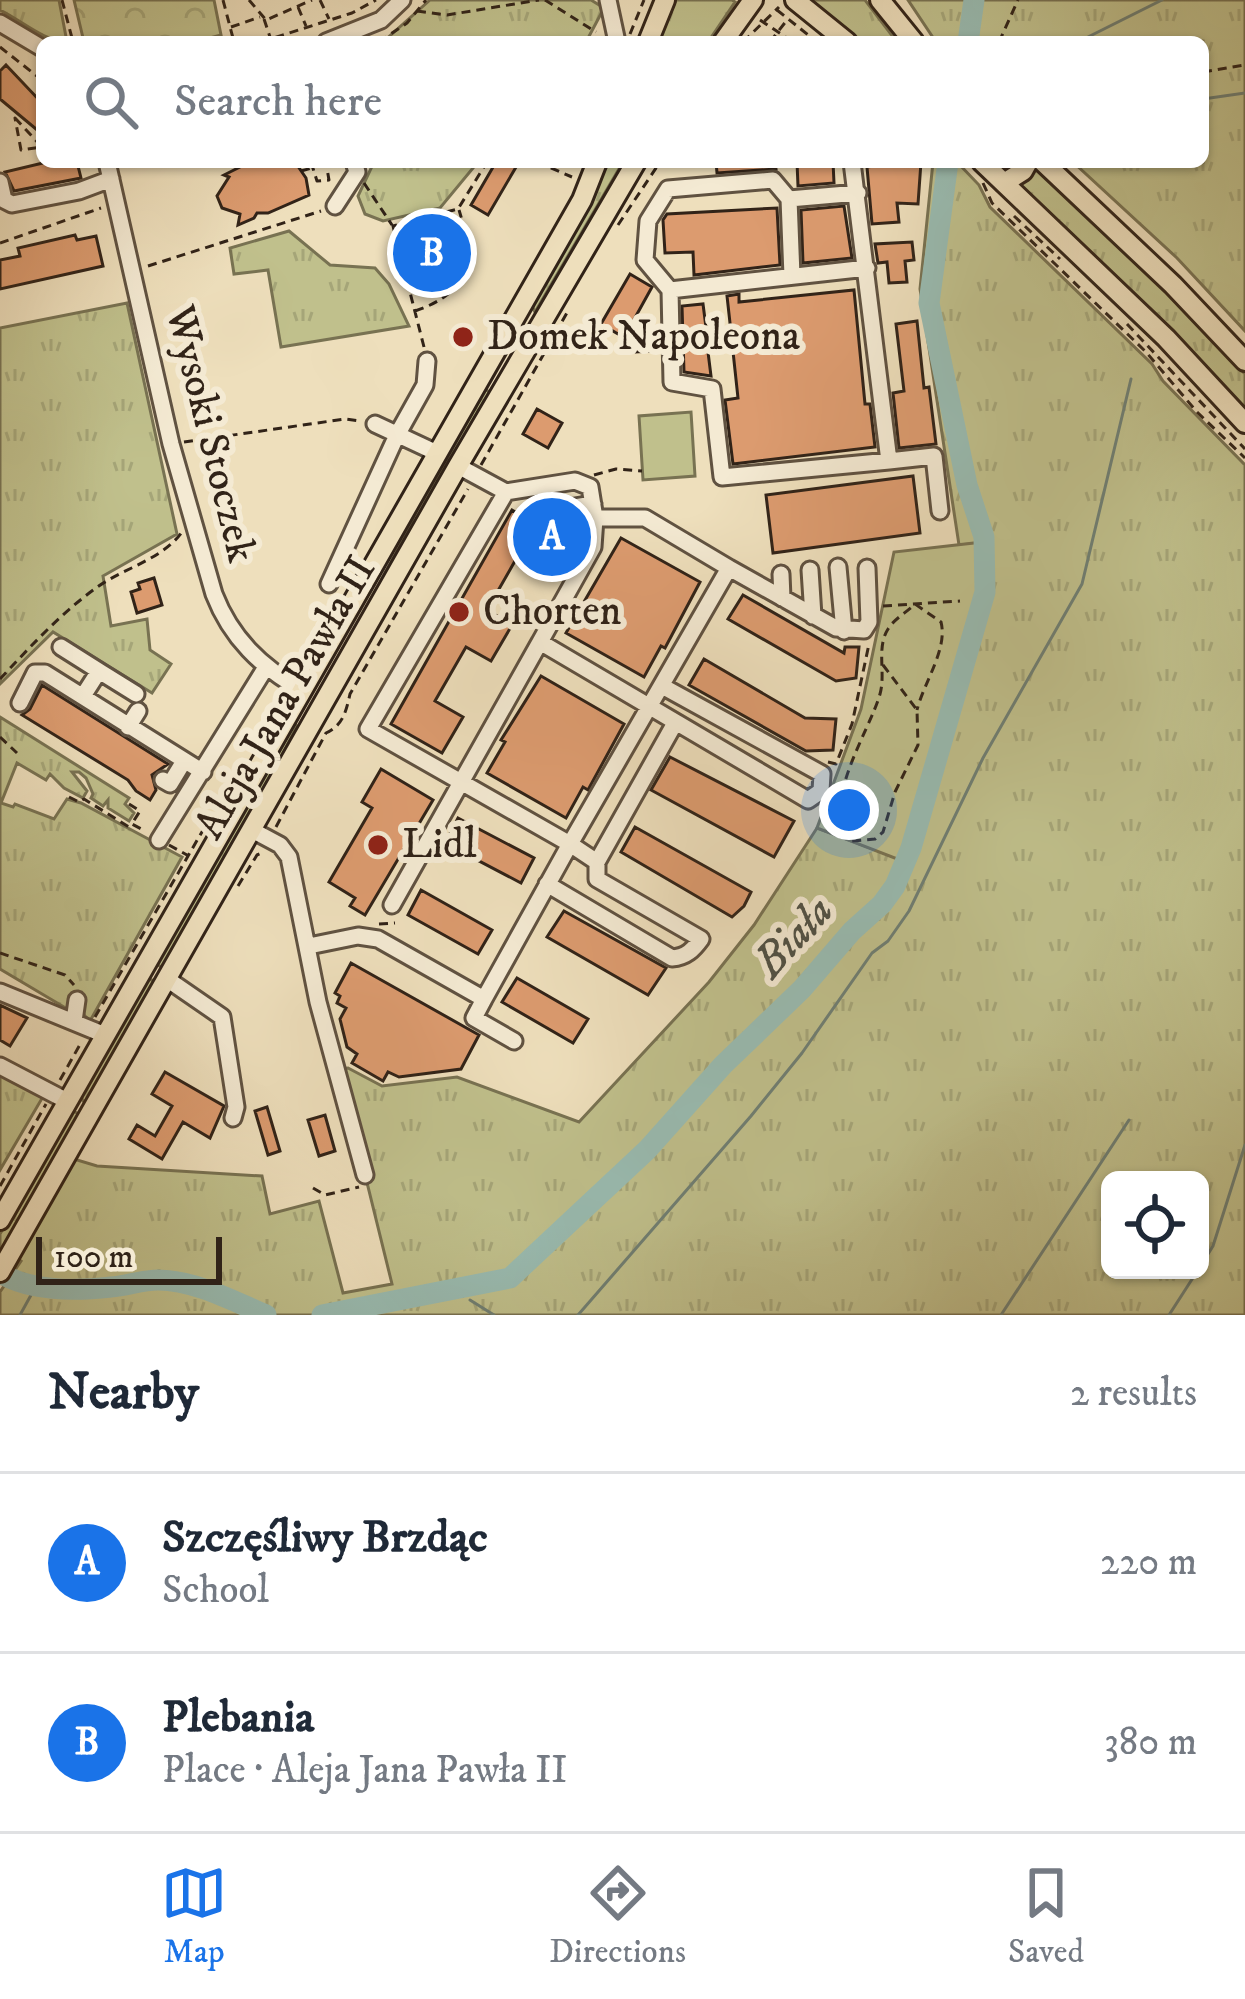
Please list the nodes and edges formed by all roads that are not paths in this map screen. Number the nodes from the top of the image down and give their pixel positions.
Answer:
1 (402, 0) edge
2 (608, 0) edge
3 (665, 0) edge
4 (753, 0) edge
5 (880, 0) edge
6 (787, 9) edge
7 (0, 23) edge
8 (372, 36) edge
9 (616, 36) edge
10 (650, 36) edge
11 (727, 36) edge
12 (837, 36) edge
13 (909, 36) edge
14 (36, 45) edge
15 (355, 168) edge
16 (595, 168) edge
17 (633, 168) edge
18 (853, 168) edge
19 (1025, 168) edge
20 (1049, 168) edge
21 (109, 170) edge
22 (982, 172) edge
23 (0, 182) edge
24 (1004, 183) junction
25 (858, 193) junction
26 (788, 199) junction
27 (334, 206) road end
28 (867, 268) junction
29 (792, 276) junction
30 (670, 290) junction
31 (427, 361) road end
32 (1245, 361) edge
33 (1245, 423) edge
34 (375, 424) road end
35 (398, 435) junction
36 (437, 453) junction
37 (889, 461) junction
38 (473, 474) junction
39 (506, 492) junction
40 (567, 508) junction
41 (594, 511) junction
42 (940, 511) dead end
43 (544, 512) dead end
44 (571, 535) dead end
45 (838, 567) dead end
46 (729, 568) junction
47 (867, 568) dead end
48 (810, 570) dead end
49 (781, 574) dead end
50 (329, 584) dead end
51 (782, 598) junction
52 (813, 616) junction
53 (844, 631) junction
54 (336, 632) junction
55 (540, 642) junction
56 (358, 645) junction
57 (61, 647) dead end
58 (266, 668) junction
59 (99, 670) junction
60 (662, 686) junction
61 (302, 690) junction
62 (82, 696) junction
63 (20, 703) dead end
64 (323, 705) junction
65 (649, 709) junction
66 (675, 723) junction
67 (128, 727) junction
68 (771, 746) junction
69 (184, 761) junction
70 (758, 770) junction
71 (163, 779) dead end
72 (198, 779) junction
73 (461, 780) junction
74 (253, 830) junction
75 (159, 840) road end
76 (570, 844) junction
77 (596, 862) junction
78 (547, 884) junction
79 (392, 905) road end
80 (309, 946) junction
81 (144, 967) junction
82 (167, 979) junction
83 (0, 992) edge
84 (484, 999) junction
85 (76, 1000) road end
86 (90, 1028) junction
87 (514, 1041) dead end
88 (0, 1066) edge
89 (67, 1101) junction
90 (90, 1113) junction
91 (233, 1118) dead end
92 (365, 1175) road end
93 (0, 1220) edge
94 (0, 1272) edge

1 - 8 street
2 - 9 street
3 - 10 main road
4 - 11 main road
5 - 13 main road
6 - 12 main road
7 - 14 street
15 - 27 street
16 - 36 main road, Aleja Jana Pawła II
17 - 38 main road, Aleja Jana Pawła II
18 - 25 street
19 - 24 main road
20 - 32 main road
21 - 23 street
21 - 58 street, Wysoki Stoczek
22 - 24 main road
24 - 33 main road
25 - 26 street
25 - 28 street
26 - 29 street
26 - 30 street
28 - 29 street
28 - 37 street
29 - 30 street
30 - 37 street
31 - 35 street
34 - 35 street
35 - 36 street
35 - 50 street
36 - 54 main road, Aleja Jana Pawła II
37 - 42 street
38 - 39 street
38 - 56 main road, Aleja Jana Pawła II
39 - 41 street
39 - 73 street
40 - 41 street
40 - 43 street
40 - 44 street
41 - 46 street
41 - 55 street
45 - 53 street
46 - 51 street
46 - 60 street
47 - 53 street
48 - 52 street
49 - 51 street
51 - 52 street
52 - 53 street
54 - 56 main road
54 - 61 main road, Aleja Jana Pawła II
55 - 65 street
55 - 73 street
56 - 64 main road, Aleja Jana Pawła II
57 - 59 street
58 - 61 street, Wysoki Stoczek
58 - 72 street
59 - 62 street
59 - 67 street
60 - 65 street
60 - 68 street
61 - 64 main road
61 - 81 main road, Aleja Jana Pawła II
62 - 63 street
62 - 67 street
64 - 74 main road, Aleja Jana Pawła II
65 - 66 street
65 - 76 street
66 - 70 street
66 - 77 street
67 - 69 street
68 - 70 street
68 - 70 street
69 - 71 street
69 - 72 street
72 - 75 street
73 - 76 street
73 - 79 street
74 - 80 street
74 - 82 main road, Aleja Jana Pawła II
76 - 77 street
76 - 78 street
77 - 78 street
78 - 84 street
80 - 84 street
80 - 92 street
81 - 82 main road
81 - 86 main road, Aleja Jana Pawła II
82 - 90 main road, Aleja Jana Pawła II
82 - 91 street
83 - 86 street
84 - 87 street
85 - 86 street
86 - 89 main road, Aleja Jana Pawła II
88 - 89 street
89 - 90 main road
89 - 93 main road, Aleja Jana Pawła II
90 - 94 main road, Aleja Jana Pawła II

